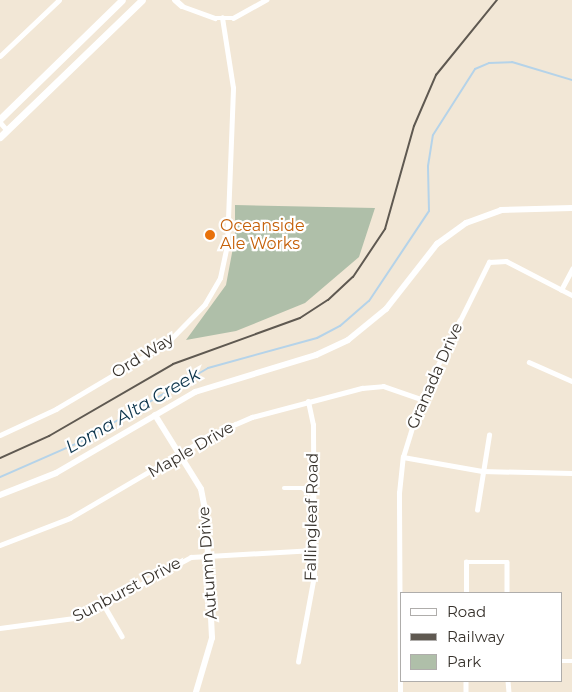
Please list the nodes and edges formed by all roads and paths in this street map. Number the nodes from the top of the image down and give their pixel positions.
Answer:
1 (58, 0) edge
2 (122, 0) edge
3 (142, 0) edge
4 (175, 0) edge
5 (266, 0) edge
6 (182, 6) joint
7 (222, 18) junction
8 (0, 56) edge
9 (0, 121) edge
10 (7, 130) junction
11 (0, 137) edge
12 (572, 208) edge
13 (572, 269) edge
14 (561, 290) junction
15 (572, 295) edge
16 (529, 362) dead end
17 (572, 381) edge
18 (421, 399) junction
19 (308, 402) junction
20 (155, 414) junction
21 (0, 435) edge
22 (490, 435) dead end
23 (179, 455) junction
24 (403, 457) junction
25 (482, 471) junction
26 (572, 473) edge
27 (284, 488) dead end
28 (314, 488) junction
29 (0, 495) edge
30 (477, 510) dead end
31 (0, 545) edge
32 (314, 550) junction
33 (209, 556) junction
34 (466, 592) edge
35 (507, 592) edge
36 (104, 605) junction
37 (0, 628) edge
38 (122, 636) dead end
39 (298, 662) dead end
40 (196, 692) edge
41 (400, 692) edge

1 - 8 street
2 - 9 main road
3 - 10 main road
4 - 6 main road
5 - 7 street
6 - 7 street
7 - 21 street, Ord Way
9 - 10 street
10 - 11 main road
12 - 20 main road
13 - 14 street
14 - 15 street
14 - 18 street, Granada Drive
16 - 17 street
18 - 19 street, Maple Drive
18 - 24 street, Granada Drive
19 - 23 street, Maple Drive
19 - 28 street, Fallingleaf Road
20 - 23 main road, Autumn Drive
20 - 29 main road
22 - 25 street
23 - 31 street, Maple Drive
23 - 33 main road, Autumn Drive
24 - 25 street
24 - 41 street, Granada Drive
25 - 26 street
25 - 30 street
27 - 28 street
28 - 32 street, Fallingleaf Road
32 - 33 street, Sunburst Drive
32 - 39 street, Fallingleaf Road
33 - 36 street, Sunburst Drive
33 - 40 main road, Autumn Drive
34 - 35 street
36 - 37 street, Sunburst Drive
36 - 38 street

